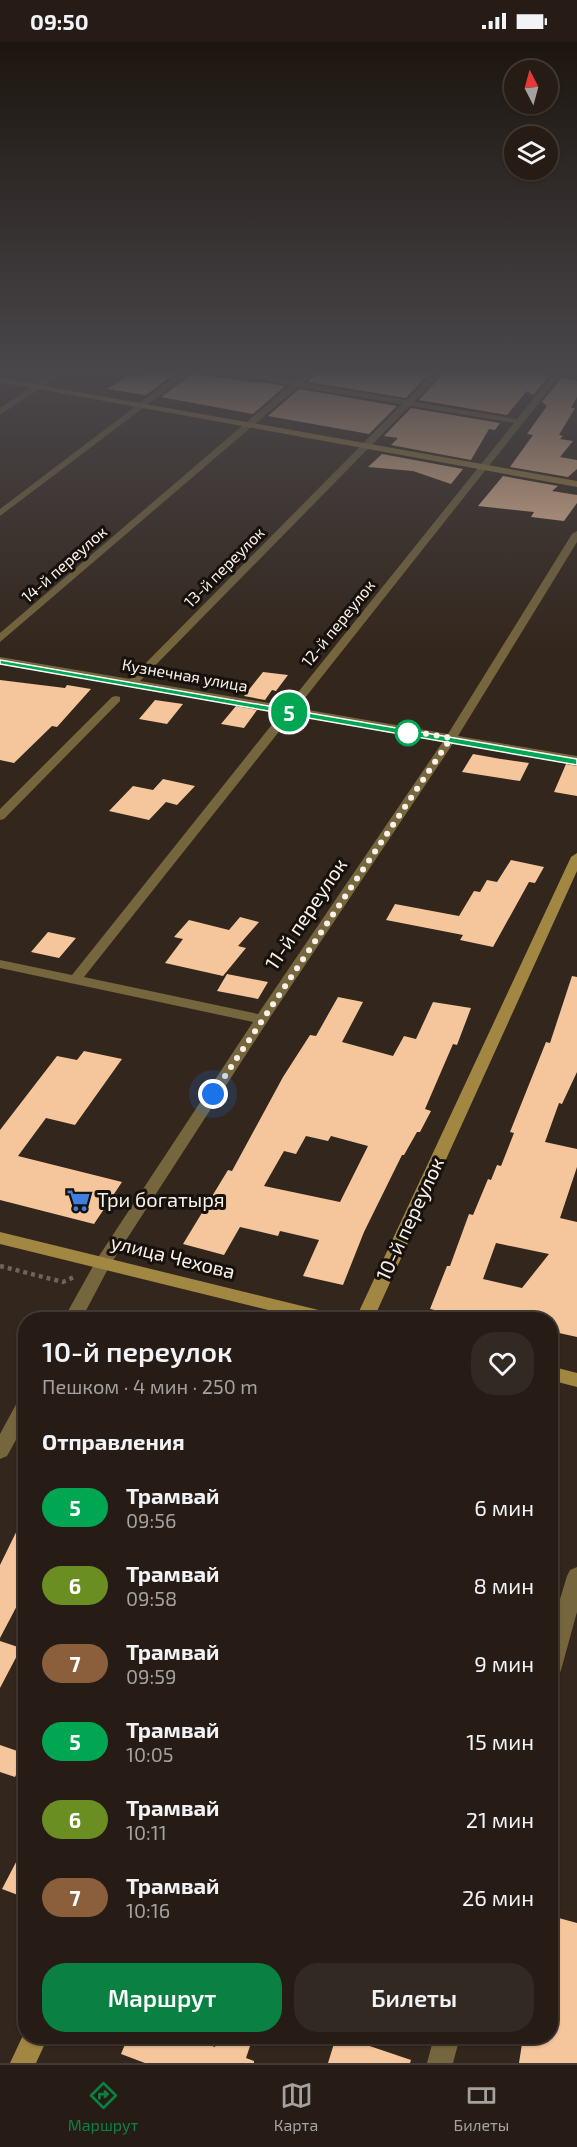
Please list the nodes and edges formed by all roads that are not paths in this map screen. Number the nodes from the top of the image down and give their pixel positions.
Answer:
1 (63, 465) edge
2 (202, 465) edge
3 (347, 465) edge
4 (475, 465) edge
5 (484, 467) junction
6 (577, 484) edge
7 (0, 513) edge
8 (577, 534) edge
9 (0, 639) edge
10 (0, 660) edge
11 (132, 683) junction
12 (116, 699) dead end
13 (290, 710) junction
14 (451, 738) junction
15 (577, 760) edge
16 (0, 816) edge
17 (577, 857) edge
18 (0, 964) edge
19 (75, 980) junction
20 (262, 1019) junction
21 (0, 1238) edge
22 (103, 1263) junction
23 (76, 1312) edge
24 (302, 1312) edge
25 (367, 1312) edge
26 (558, 1375) edge
27 (577, 1380) edge
28 (18, 1418) edge
29 (0, 1451) edge
30 (577, 1576) edge
31 (558, 1642) edge
32 (32, 2044) edge
33 (445, 2044) edge
34 (23, 2063) edge
35 (440, 2063) edge

1 - 7 street
2 - 9 street, 14-й переулок
3 - 11 street, 13-й переулок
4 - 5 main road
5 - 6 main road
5 - 13 street, 12-й переулок
8 - 14 street, 11-й переулок
10 - 11 street, Кузнечная улица
11 - 13 street, Кузнечная улица
12 - 16 street
13 - 14 street, Кузнечная улица
13 - 19 street, 12-й переулок
14 - 15 street, Кузнечная улица
14 - 20 street, 11-й переулок
17 - 25 main road, 10-й переулок
18 - 19 street
19 - 20 street
20 - 22 street, 11-й переулок
21 - 22 main road, улица Чехова
22 - 23 street, 11-й переулок
22 - 24 main road, улица Чехова
26 - 27 main road
28 - 29 street
30 - 31 street
32 - 34 main road
33 - 35 street

